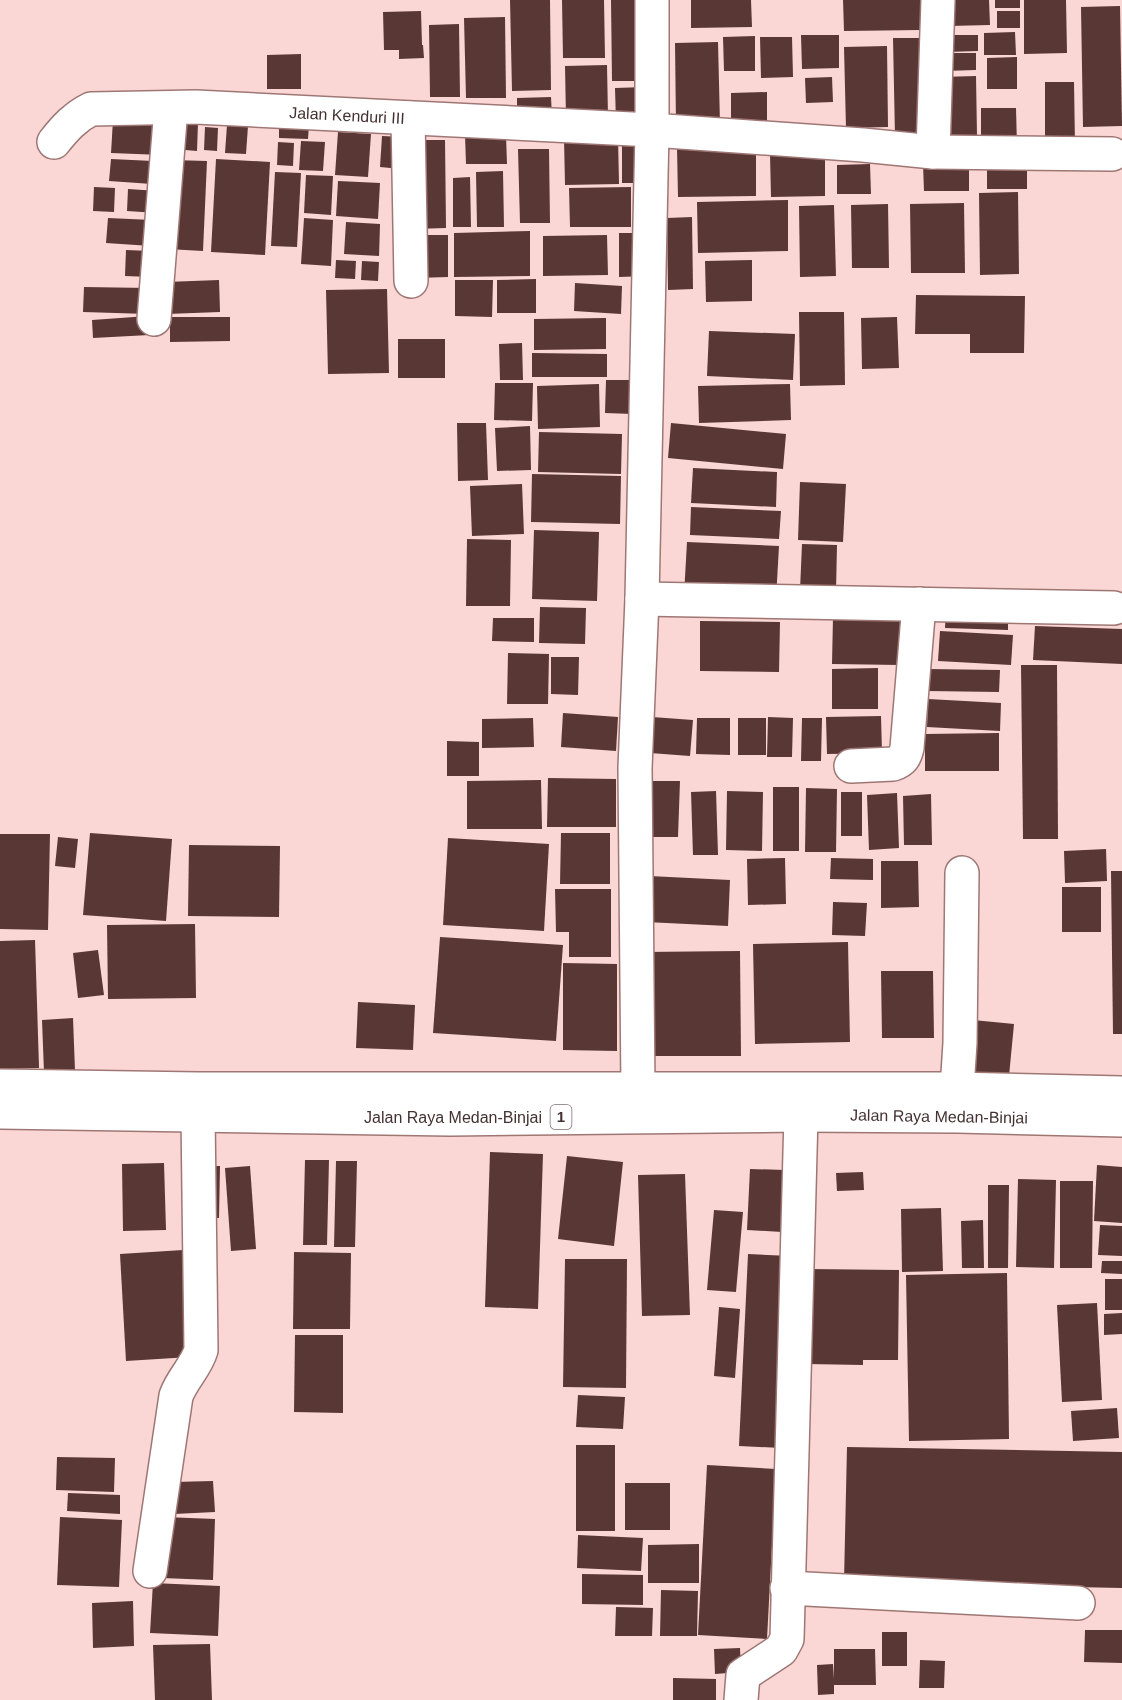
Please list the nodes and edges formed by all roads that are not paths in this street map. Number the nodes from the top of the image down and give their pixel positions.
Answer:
1 (652, 0) edge
2 (938, 0) edge
3 (171, 108) junction
4 (408, 118) junction
5 (652, 130) junction
6 (54, 142) dead end
7 (933, 152) junction
8 (1112, 154) dead end
9 (411, 281) dead end
10 (154, 319) dead end
11 (642, 599) junction
12 (919, 604) junction
13 (1114, 608) dead end
14 (851, 766) dead end
15 (962, 873) dead end
16 (0, 1086) edge
17 (957, 1089) junction
18 (638, 1090) junction
19 (1122, 1093) edge
20 (0, 1112) edge
21 (198, 1115) junction
22 (801, 1115) junction
23 (1122, 1120) edge
24 (150, 1571) dead end
25 (787, 1588) junction
26 (1078, 1602) dead end
27 (741, 1700) edge

1 - 5 main road
2 - 7 main road
3 - 4 main road, Jalan Kenduri III
3 - 6 main road, Jalan Kenduri III
3 - 10 main road
4 - 5 main road, Jalan Kenduri III
4 - 9 main road
5 - 7 main road, Jalan Kenduri III
5 - 11 main road
7 - 8 main road, Jalan Kenduri III
11 - 12 main road
11 - 18 main road
12 - 13 main road
12 - 14 main road
15 - 17 main road
16 - 18 main road, Jalan Raya Medan-Binjai / 1
17 - 18 main road, Jalan Raya Medan-Binjai / 1
17 - 19 main road, Jalan Raya Medan-Binjai / 1
20 - 21 main road, Jalan Raya Medan-Binjai / 1
21 - 22 main road, Jalan Raya Medan-Binjai / 1
21 - 24 main road
22 - 23 main road, Jalan Raya Medan-Binjai / 1
22 - 25 main road
25 - 26 main road
25 - 27 main road

